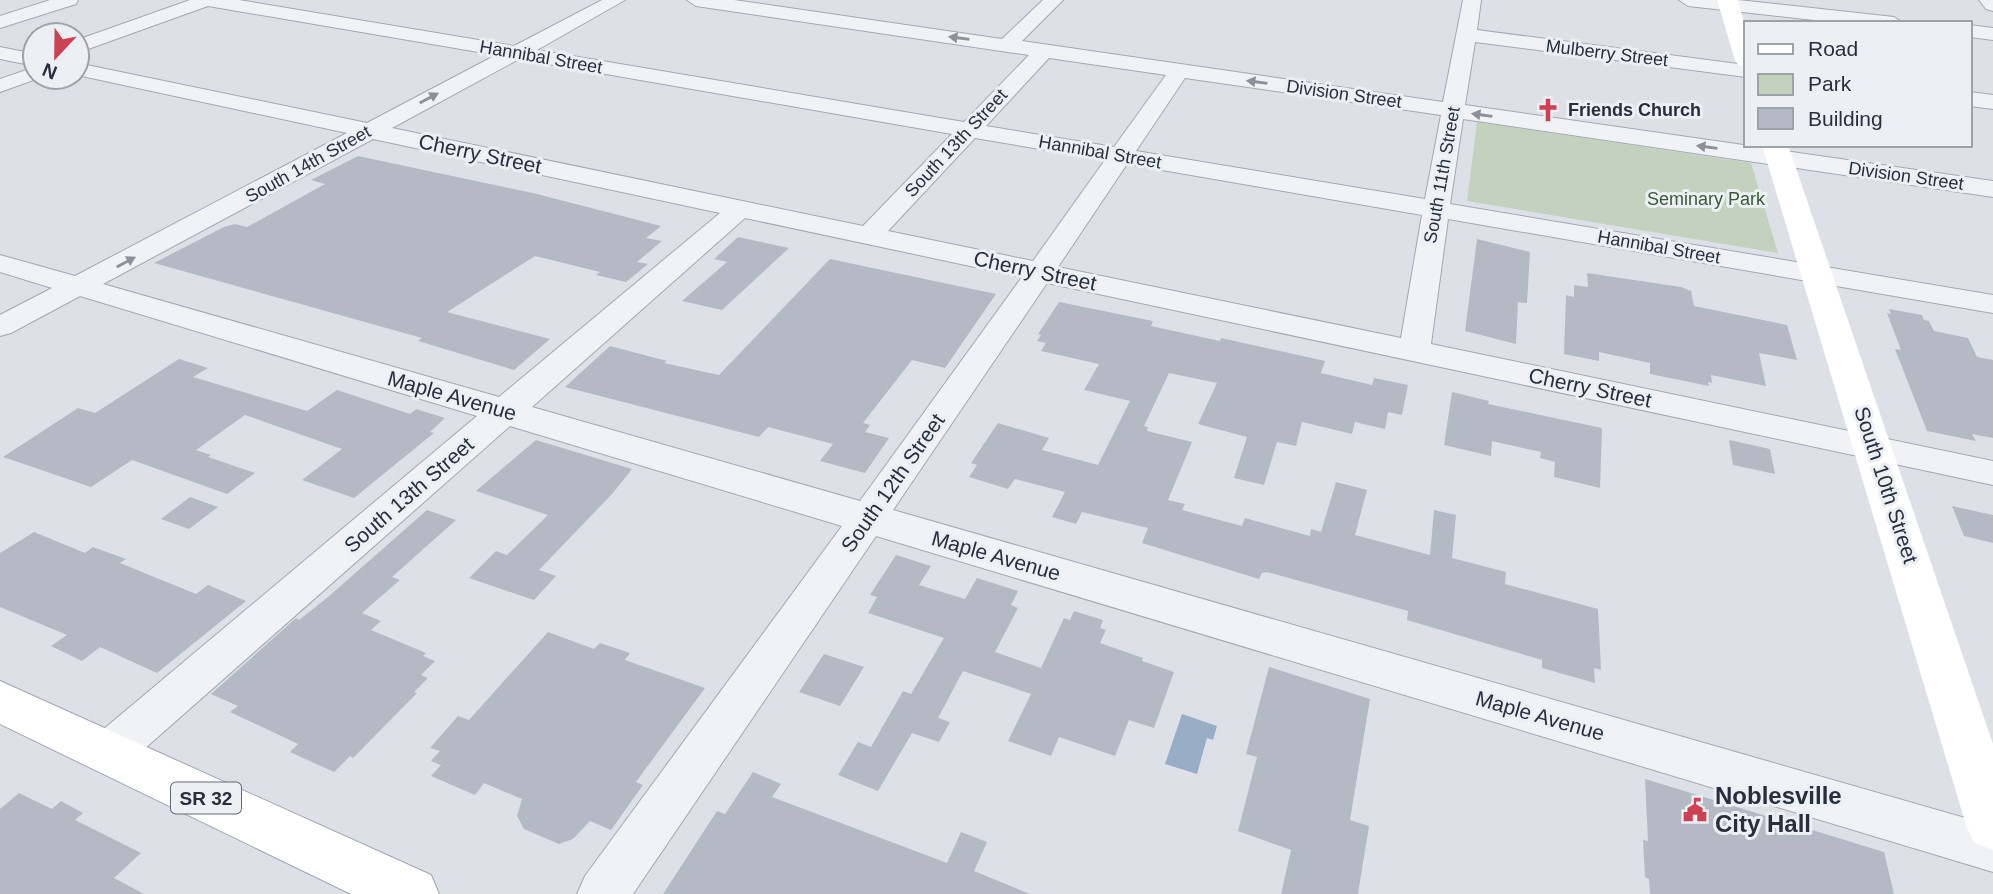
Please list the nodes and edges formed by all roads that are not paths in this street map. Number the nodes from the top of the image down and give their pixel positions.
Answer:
1 (69, 0) edge
2 (207, 0) edge
3 (616, 0) edge
4 (696, 0) edge
5 (1054, 0) edge
6 (1472, 0) edge
7 (1688, 0) edge
8 (1989, 0) edge
9 (1728, 2) edge
10 (1993, 5) edge
11 (1878, 21) edge
12 (0, 22) edge
13 (1972, 31) edge
14 (1993, 34) edge
15 (1467, 35) junction
16 (91, 42) edge
17 (1007, 46) junction
18 (1044, 51) junction
19 (0, 53) edge
20 (515, 53) junction
21 (1744, 54) edge
22 (21, 57) edge
23 (1181, 70) junction
24 (1744, 71) edge
25 (91, 72) edge
26 (21, 78) edge
27 (0, 86) edge
28 (1972, 99) edge
29 (1993, 102) edge
30 (1453, 110) junction
31 (368, 130) junction
32 (968, 130) junction
33 (1744, 147) edge
34 (1745, 147) edge
35 (1777, 151) edge
36 (1123, 156) junction
37 (1993, 189) edge
38 (740, 209) junction
39 (1436, 209) junction
40 (869, 236) junction
41 (0, 263) edge
42 (1042, 272) junction
43 (1817, 274) junction
44 (79, 286) junction
45 (1993, 304) edge
46 (0, 327) edge
47 (1414, 351) junction
48 (506, 412) junction
49 (1874, 447) junction
50 (1993, 473) edge
51 (869, 518) junction
52 (0, 701) edge
53 (108, 752) junction
54 (1993, 825) edge
55 (1993, 849) edge
56 (411, 894) edge
57 (603, 894) edge

1 - 12 street
2 - 16 street
2 - 20 street, Hannibal Street
3 - 20 street, South 14th Street
17 -> 4 street, Division Street
5 - 17 street
6 - 15 street, South 11th Street
7 - 9 street
8 - 10 street
9 - 11 street
9 - 21 main road
13 - 14 street
15 - 24 street, Mulberry Street
15 - 30 street, South 11th Street
17 - 18 street, Division Street
18 - 23 street, Division Street
18 - 32 street, South 13th Street
19 - 22 street
31 -> 20 street, South 14th Street
20 - 32 street, Hannibal Street
30 -> 23 street, Division Street
23 - 36 street, South 12th Street
25 - 31 street, Cherry Street
26 - 27 street
28 - 29 street
33 -> 30 street, Division Street
30 - 39 street, South 11th Street
31 - 38 street, Cherry Street
44 -> 31 street, South 14th Street
32 - 36 street, Hannibal Street
32 - 40 street, South 13th Street
35 -> 34 street, Division Street
35 - 37 street, Division Street
35 - 43 main road, South 10th Street
36 - 39 street, Hannibal Street
36 - 42 street, South 12th Street
38 - 40 street, Cherry Street
38 - 48 street, South 13th Street
39 - 43 street, Hannibal Street
39 - 47 street, South 11th Street
40 - 42 street, Cherry Street
41 - 44 street, Maple Avenue
42 - 47 street, Cherry Street
42 - 51 street, South 12th Street
43 - 45 street, Hannibal Street
43 - 49 main road, South 10th Street
44 - 46 street, South 14th Street
44 - 48 street, Maple Avenue
47 - 49 street, Cherry Street
48 - 51 street, Maple Avenue
48 - 53 street, South 13th Street
49 - 50 street, Cherry Street
49 - 54 main road, South 10th Street
51 - 55 street, Maple Avenue
51 - 57 street, South 12th Street
52 - 53 main road, SR 32
53 - 56 main road, SR 32

